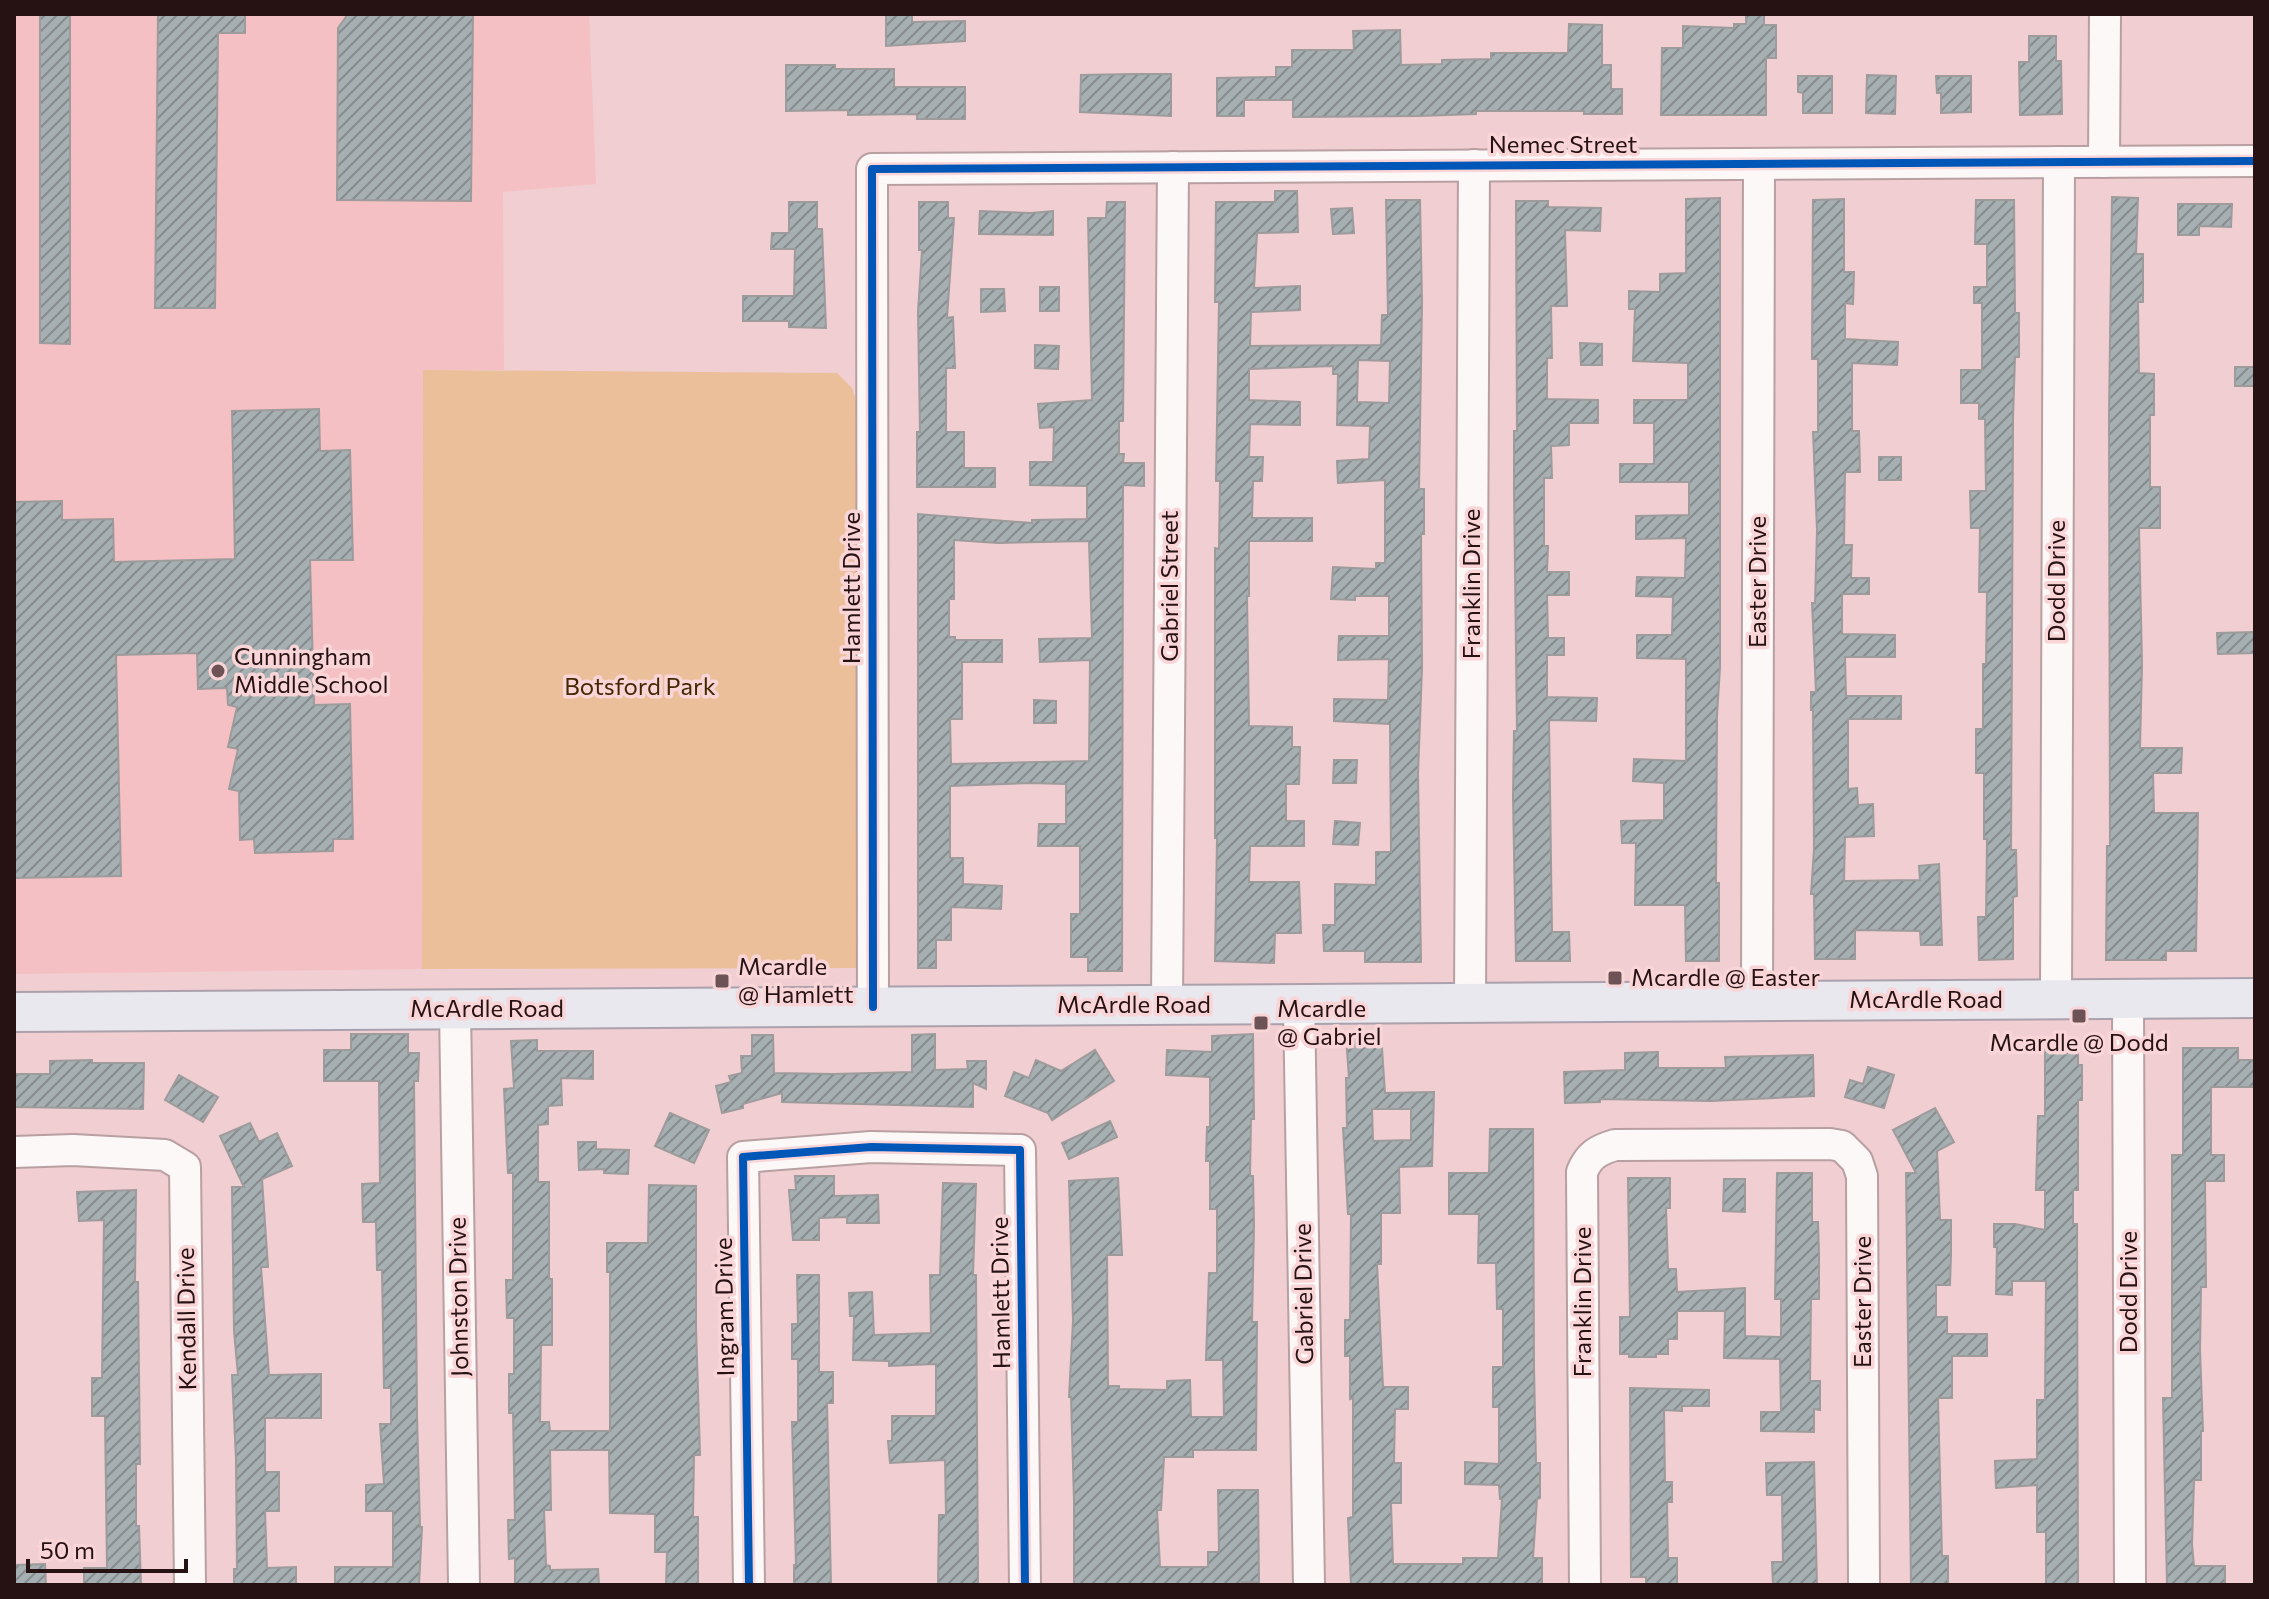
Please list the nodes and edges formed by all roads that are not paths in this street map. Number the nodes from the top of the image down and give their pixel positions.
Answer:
1 (2105, 14) edge
2 (2255, 161) edge
3 (2059, 162) junction
4 (2104, 162) junction
5 (1759, 164) junction
6 (1474, 165) junction
7 (1173, 167) junction
8 (872, 169) joint
9 (2255, 998) edge
10 (2056, 999) junction
11 (2128, 999) junction
12 (1757, 1001) junction
13 (1470, 1003) junction
14 (1299, 1004) junction
15 (1167, 1005) junction
16 (873, 1007) junction
17 (455, 1009) junction
18 (14, 1012) edge
19 (1722, 1144) joint
20 (871, 1147) joint
21 (14, 1152) edge
22 (190, 1585) edge
23 (464, 1585) edge
24 (749, 1585) edge
25 (1025, 1585) edge
26 (1309, 1585) edge
27 (1585, 1585) edge
28 (1864, 1585) edge
29 (2130, 1585) edge

1 - 4 street
2 - 4 street, Nemec Street
3 - 4 street, Nemec Street
3 - 5 street, Nemec Street
3 - 10 street, Dodd Drive
5 - 6 street, Nemec Street
5 - 12 street, Easter Drive
6 - 7 street, Nemec Street
6 - 13 street, Franklin Drive
7 - 8 street, Nemec Street
7 - 15 street, Gabriel Street
8 - 16 street, Hamlett Drive
9 - 11 main road, McArdle Road
10 - 11 main road, McArdle Road
10 - 12 main road, McArdle Road
11 - 29 street, Dodd Drive
12 - 13 main road, McArdle Road
13 - 14 main road, McArdle Road
14 - 15 main road, McArdle Road
14 - 26 street, Gabriel Drive
15 - 16 main road, McArdle Road
16 - 17 main road, McArdle Road
17 - 18 main road, McArdle Road
17 - 23 street, Johnston Drive
19 - 27 street, Franklin Drive
19 - 28 street, Easter Drive
20 - 24 street, Ingram Drive
20 - 25 street, Hamlett Drive
21 - 22 street, Kendall Drive

